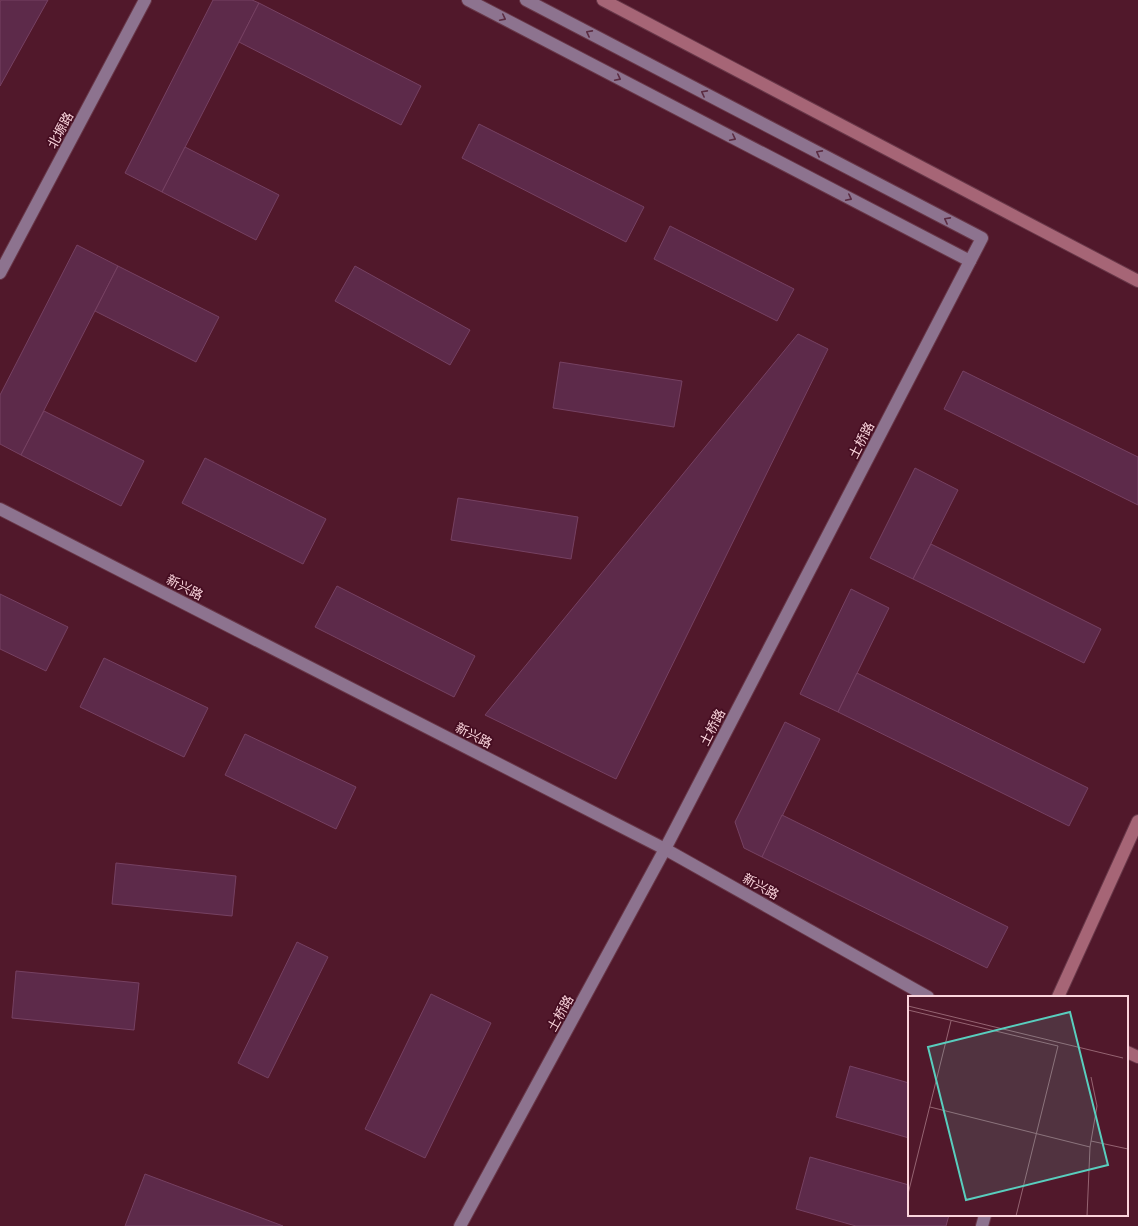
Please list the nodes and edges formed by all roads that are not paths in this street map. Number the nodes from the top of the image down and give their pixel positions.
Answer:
1 (145, 0) edge
2 (468, 0) edge
3 (526, 0) edge
4 (603, 0) edge
5 (970, 261) junction
6 (0, 273) edge
7 (1138, 281) edge
8 (0, 509) edge
9 (1138, 821) edge
10 (665, 849) junction
11 (926, 996) edge
12 (1058, 996) edge
13 (1128, 1052) edge
14 (1138, 1057) edge
15 (986, 1216) edge
16 (460, 1226) edge
17 (982, 1226) edge

1 - 6 street, 北塬路
2 -> 5 street
5 -> 3 street, 土桥路
4 - 7 street
5 - 10 street, 土桥路
8 - 10 street, 新兴路
9 - 12 street
10 - 11 street, 新兴路
10 - 16 street, 土桥路
13 - 14 street
15 - 17 street

